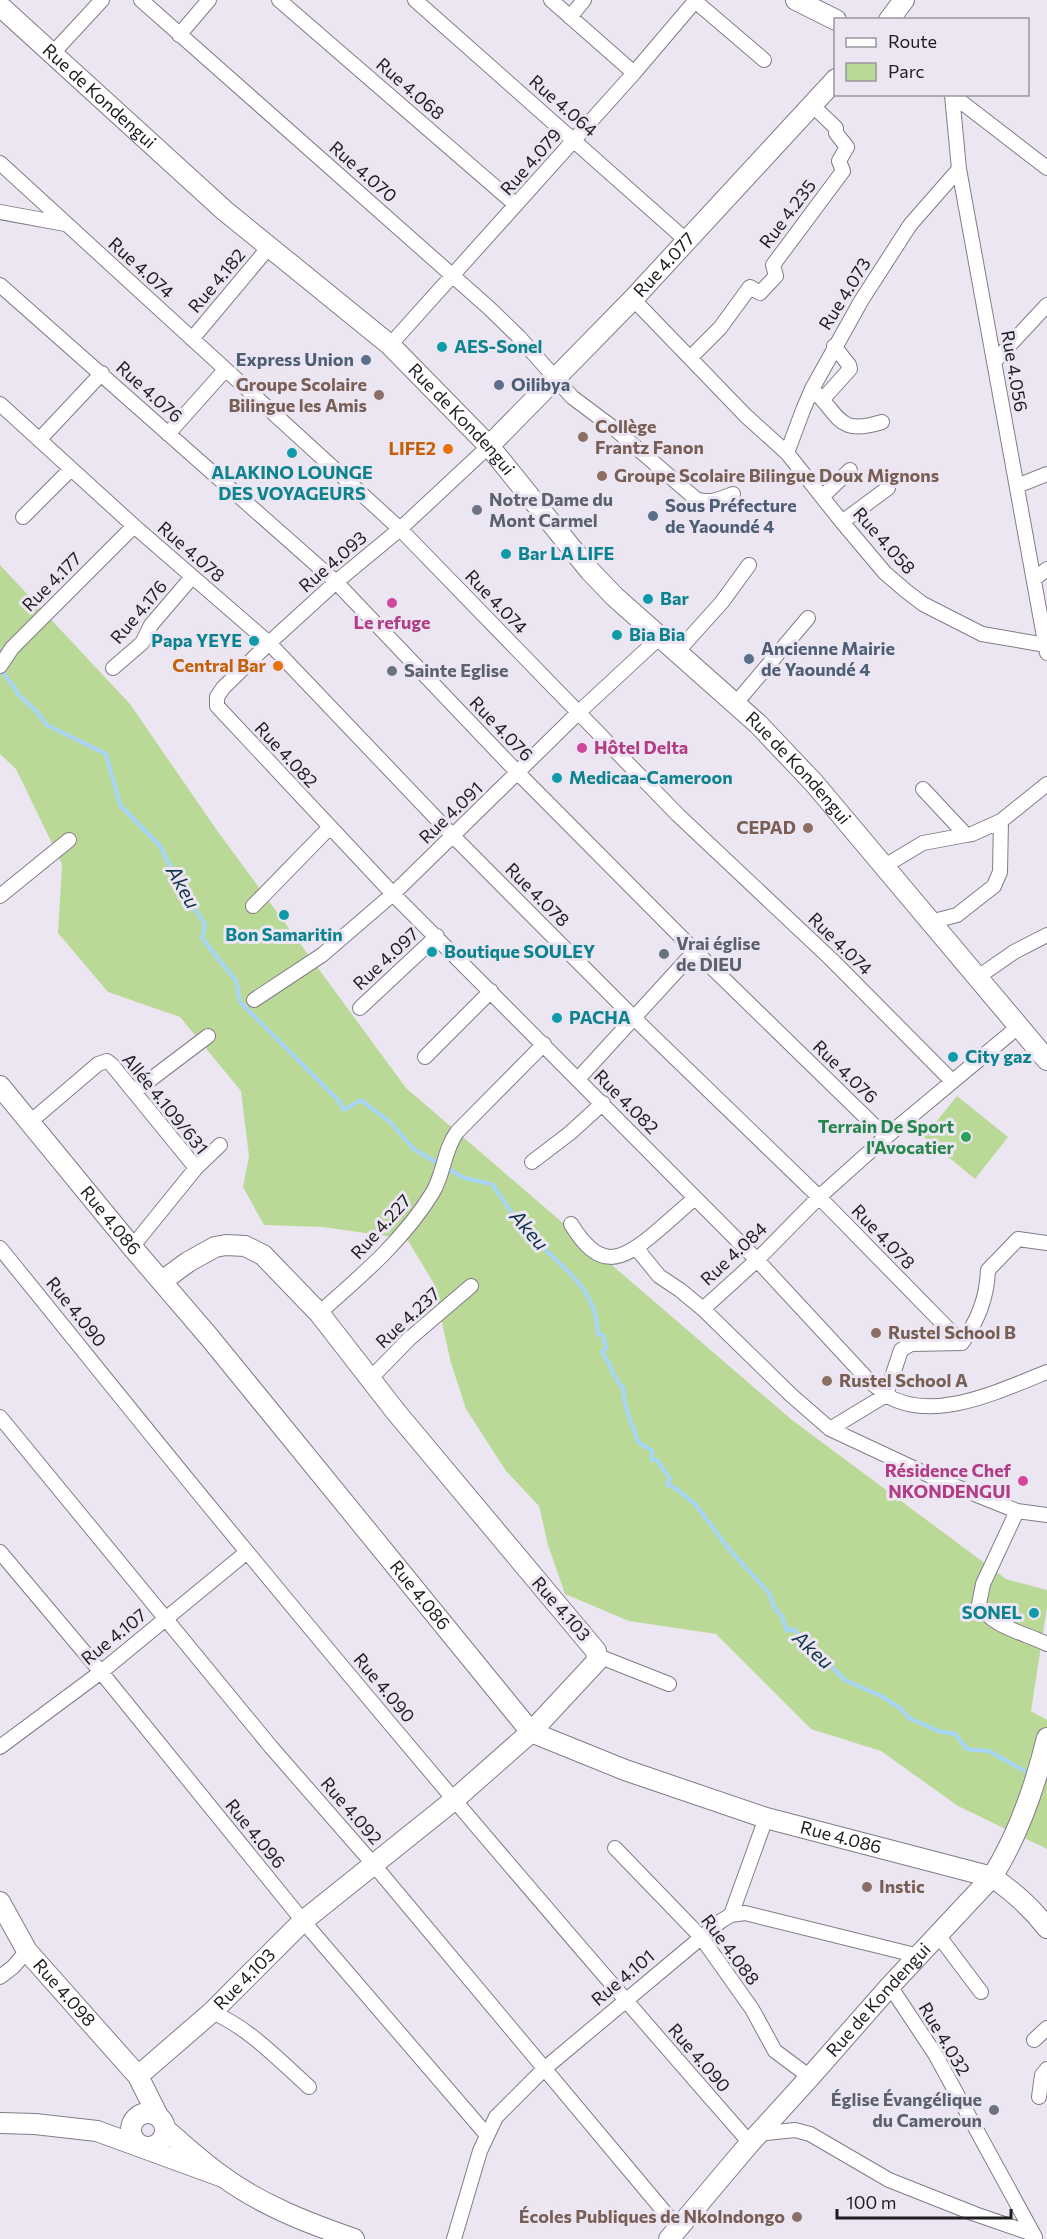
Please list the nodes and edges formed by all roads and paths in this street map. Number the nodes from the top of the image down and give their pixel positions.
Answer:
1 (102, 0) edge
2 (141, 0) edge
3 (209, 0) edge
4 (279, 0) edge
5 (415, 0) edge
6 (551, 0) edge
7 (584, 0) edge
8 (796, 0) edge
9 (904, 0) edge
10 (695, 1) edge
11 (0, 6) edge
12 (570, 17) junction
13 (890, 18) edge
14 (834, 19) edge
15 (179, 35) junction
16 (52, 54) junction
17 (764, 60) dead end
18 (634, 73) junction
19 (834, 81) edge
20 (952, 96) edge
21 (953, 96) edge
22 (811, 104) junction
23 (574, 140) junction
24 (0, 163) edge
25 (1047, 168) edge
26 (959, 170) junction
27 (516, 205) junction
28 (0, 212) edge
29 (65, 224) junction
30 (687, 241) junction
31 (269, 247) junction
32 (453, 275) junction
33 (0, 285) edge
34 (633, 299) junction
35 (1047, 305) edge
36 (192, 339) junction
37 (390, 345) junction
38 (834, 346) junction
39 (691, 357) junction
40 (994, 363) junction
41 (225, 370) junction
42 (102, 373) junction
43 (556, 378) junction
44 (812, 389) junction
45 (823, 399) junction
46 (0, 404) edge
47 (882, 422) dead end
48 (168, 434) junction
49 (39, 440) junction
50 (489, 446) junction
51 (787, 453) junction
52 (71, 469) junction
53 (850, 470) dead end
54 (1047, 474) edge
55 (1017, 486) junction
56 (888, 488) dead end
57 (733, 494) dead end
58 (822, 497) junction
59 (23, 518) dead end
60 (842, 522) junction
61 (134, 526) junction
62 (400, 529) junction
63 (749, 565) dead end
64 (1047, 569) edge
65 (192, 577) junction
66 (1034, 579) junction
67 (336, 582) junction
68 (808, 618) dead end
69 (661, 636) junction
70 (269, 643) junction
71 (1046, 649) edge
72 (678, 651) junction
73 (0, 666) edge
74 (113, 669) dead end
75 (736, 703) junction
76 (579, 712) junction
77 (222, 713) joint
78 (518, 773) junction
79 (1047, 784) edge
80 (923, 789) dead end
81 (1001, 821) junction
82 (330, 827) junction
83 (966, 835) junction
84 (453, 836) junction
85 (69, 840) dead end
86 (883, 867) junction
87 (393, 894) junction
88 (0, 896) edge
89 (253, 906) dead end
90 (930, 922) junction
91 (1047, 935) edge
92 (436, 936) junction
93 (695, 951) junction
94 (978, 978) junction
95 (491, 991) junction
96 (254, 1000) dead end
97 (360, 1008) dead end
98 (634, 1017) junction
99 (1018, 1027) junction
100 (207, 1036) dead end
101 (544, 1044) junction
102 (425, 1057) dead end
103 (1047, 1060) edge
104 (578, 1079) junction
105 (952, 1081) junction
106 (0, 1086) edge
107 (134, 1092) junction
108 (603, 1103) junction
109 (30, 1122) junction
110 (886, 1137) junction
111 (220, 1145) dead end
112 (532, 1161) dead end
113 (196, 1168) junction
114 (819, 1197) junction
115 (695, 1198) junction
116 (571, 1224) dead end
117 (1047, 1244) edge
118 (132, 1247) junction
119 (0, 1248) edge
120 (637, 1249) junction
121 (757, 1260) junction
122 (162, 1281) junction
123 (471, 1286) dead end
124 (703, 1309) junction
125 (319, 1313) junction
126 (962, 1343) junction
127 (1047, 1372) edge
128 (371, 1378) junction
129 (886, 1395) junction
130 (0, 1417) edge
131 (830, 1429) junction
132 (1017, 1511) junction
133 (1047, 1515) edge
134 (0, 1552) edge
135 (247, 1552) junction
136 (166, 1619) junction
137 (1047, 1644) edge
138 (598, 1656) junction
139 (100, 1672) junction
140 (669, 1684) dead end
141 (531, 1732) junction
142 (1047, 1738) edge
143 (0, 1747) edge
144 (454, 1800) junction
145 (766, 1818) junction
146 (615, 1848) dead end
147 (374, 1865) junction
148 (992, 1877) junction
149 (0, 1902) edge
150 (731, 1915) junction
151 (303, 1921) junction
152 (1047, 1928) edge
153 (938, 1935) junction
154 (701, 1937) junction
155 (27, 1951) junction
156 (919, 1956) junction
157 (0, 1977) edge
158 (890, 1986) junction
159 (981, 1992) dead end
160 (625, 2000) junction
161 (212, 2012) junction
162 (1047, 2028) edge
163 (1034, 2040) dead end
164 (544, 2069) junction
165 (1047, 2069) edge
166 (138, 2077) junction
167 (810, 2078) junction
168 (309, 2086) dead end
169 (1039, 2097) dead end
170 (151, 2119) junction
171 (0, 2123) edge
172 (98, 2131) junction
173 (486, 2134) junction
174 (754, 2138) junction
175 (144, 2147) junction
176 (223, 2177) junction
177 (673, 2233) edge
178 (1034, 2237) edge
179 (354, 2239) edge
180 (454, 2239) edge

1 - 16 street
2 - 15 street, Rue 4.070
3 - 15 street
4 - 27 street, Rue 4.068
5 - 23 street, Rue 4.064
6 - 12 street
7 - 12 street
8 - 14 main road
9 - 13 main road
10 - 17 street
10 - 18 street, Rue 4.079
11 - 16 main road, Rue de Kondengui
12 - 18 street
15 - 32 street, Rue 4.070
16 - 31 main road, Rue de Kondengui
18 - 23 street, Rue 4.079
19 - 22 main road, Rue 4.077
20 - 26 street, Rue 4.056
21 - 25 street
22 - 30 main road, Rue 4.077
22 - 39 street, Rue 4.235
23 - 27 street, Rue 4.079
23 - 30 street, Rue 4.064
24 - 29 street, Rue 4.074
26 - 38 street, Rue 4.073
26 - 40 street, Rue 4.056
27 - 32 street, Rue 4.079
28 - 29 street
29 - 36 street, Rue 4.074
30 - 34 main road, Rue 4.077
31 - 36 street, Rue 4.182
31 - 37 main road, Rue de Kondengui
32 - 37 street, Rue 4.079
32 - 43 street, Rue 4.070
33 - 42 street, Rue 4.076
34 - 39 street, Rue 4.058
34 - 43 main road, Rue 4.077
35 - 40 street
36 - 41 street, Rue 4.074
37 - 50 main road, Rue de Kondengui
38 - 44 street, Rue 4.073
38 - 45 street
39 - 51 street, Rue 4.058
40 - 55 street, Rue 4.056
41 - 48 street
41 - 62 street, Rue 4.074
42 - 48 street, Rue 4.076
42 - 49 street
43 - 50 main road, Rue 4.077
43 - 57 street, Rue 4.070
44 - 45 street
44 - 51 street, Rue 4.073
45 - 47 street
46 - 49 street, Rue 4.078
48 - 67 street, Rue 4.076
49 - 52 street, Rue 4.078
50 - 62 street, Rue 4.093
50 - 69 main road, Rue de Kondengui
51 - 58 street, Rue 4.058
52 - 59 street
52 - 61 street, Rue 4.078
53 - 58 street
54 - 55 street
55 - 66 street, Rue 4.056
56 - 60 street
58 - 60 street, Rue 4.058
60 - 71 street, Rue 4.058
61 - 65 street, Rue 4.078
61 - 73 street, Rue 4.177
62 - 67 street, Rue 4.093
62 - 76 street, Rue 4.074
63 - 72 street
64 - 66 street
65 - 70 street, Rue 4.078
65 - 74 street, Rue 4.176
66 - 71 street, Rue 4.056
67 - 70 street, Rue 4.093
67 - 78 street, Rue 4.076
68 - 75 street
69 - 72 main road, Rue de Kondengui
69 - 76 street, Rue 4.091
70 - 77 street, Rue 4.093
70 - 84 street, Rue 4.078
72 - 75 main road, Rue de Kondengui
75 - 86 main road, Rue de Kondengui
76 - 78 street, Rue 4.091
76 - 105 street, Rue 4.074
77 - 82 street, Rue 4.082
78 - 84 street, Rue 4.091
78 - 93 street, Rue 4.076
79 - 81 street
80 - 83 street
81 - 83 street
81 - 90 street
82 - 87 street, Rue 4.082
82 - 89 street
83 - 86 street
84 - 87 street, Rue 4.091
84 - 98 street, Rue 4.078
85 - 88 street
86 - 90 main road, Rue de Kondengui
87 - 92 street, Rue 4.082
87 - 96 street, Rue 4.091
90 - 94 main road, Rue de Kondengui
91 - 94 street
92 - 95 street, Rue 4.082
92 - 97 street, Rue 4.097
93 - 98 street
93 - 110 street, Rue 4.076
94 - 99 main road, Rue de Kondengui
95 - 101 street, Rue 4.082
95 - 102 street
98 - 104 street
98 - 114 street, Rue 4.078
99 - 103 main road, Rue de Kondengui
99 - 105 street, Rue 4.084
100 - 107 street
101 - 104 street, Rue 4.082
101 - 125 street, Rue 4.227
104 - 108 street, Rue 4.082
105 - 110 street, Rue 4.084
106 - 109 main road, Rue 4.086
107 - 109 street, Allée 4.109/631
107 - 113 street, Allée 4.109/631
108 - 112 street
108 - 115 street, Rue 4.082
109 - 118 main road, Rue 4.086
110 - 114 street, Rue 4.084
111 - 113 street
113 - 118 street, Allée 4.109/631
114 - 121 street, Rue 4.084
114 - 126 street, Rue 4.078
115 - 120 street
115 - 121 street, Rue 4.082
116 - 120 street
117 - 126 street
118 - 122 main road, Rue 4.086
119 - 135 street, Rue 4.090
120 - 124 street
121 - 124 street, Rue 4.084
121 - 129 street, Rue 4.082
122 - 125 main road, Rue 4.103
122 - 141 main road, Rue 4.086
123 - 128 street, Rue 4.237
124 - 131 street, Rue 4.084
125 - 128 main road, Rue 4.103
126 - 129 street
127 - 129 street, Rue 4.082
128 - 138 main road, Rue 4.103
129 - 131 street
130 - 136 street, Rue 4.092
131 - 132 street, Rue 4.084
132 - 133 street, Rue 4.084
132 - 137 street
134 - 139 street, Rue 4.096
135 - 136 street, Rue 4.107
135 - 144 street, Rue 4.090
136 - 139 street, Rue 4.107
136 - 147 street, Rue 4.092
138 - 140 street
138 - 141 main road, Rue 4.103
139 - 143 street, Rue 4.107
139 - 151 street, Rue 4.096
141 - 144 main road, Rue 4.103
141 - 145 main road, Rue 4.086
142 - 148 main road, Rue de Kondengui
144 - 147 main road, Rue 4.103
144 - 160 street, Rue 4.090
145 - 148 main road, Rue 4.086
145 - 150 street
146 - 154 street, Rue 4.088
147 - 151 main road, Rue 4.103
147 - 164 street, Rue 4.092
148 - 152 main road
148 - 153 main road, Rue de Kondengui
149 - 155 main road, Rue 4.098
150 - 154 street, Rue 4.101
150 - 156 street
151 - 161 main road, Rue 4.103
151 - 173 street, Rue 4.096
153 - 156 main road, Rue de Kondengui
153 - 159 street
154 - 160 street, Rue 4.101
154 - 167 street, Rue 4.088
155 - 157 street
155 - 166 main road, Rue 4.098
156 - 158 main road, Rue de Kondengui
158 - 167 main road, Rue de Kondengui
158 - 178 street, Rue 4.032
160 - 164 street, Rue 4.101
160 - 174 street, Rue 4.090
161 - 166 main road, Rue 4.103
161 - 168 street
162 - 163 street
164 - 173 street, Rue 4.101
164 - 177 street, Rue 4.092
165 - 169 street
166 - 170 main road
167 - 174 main road, Rue de Kondengui
170 - 172 main road
170 - 175 main road
170 - 175 main road
170 - 176 main road
171 - 172 main road
172 - 175 main road
173 - 180 street, Rue 4.101
174 - 177 main road, Rue de Kondengui
174 - 178 street
175 - 176 main road
176 - 179 main road

